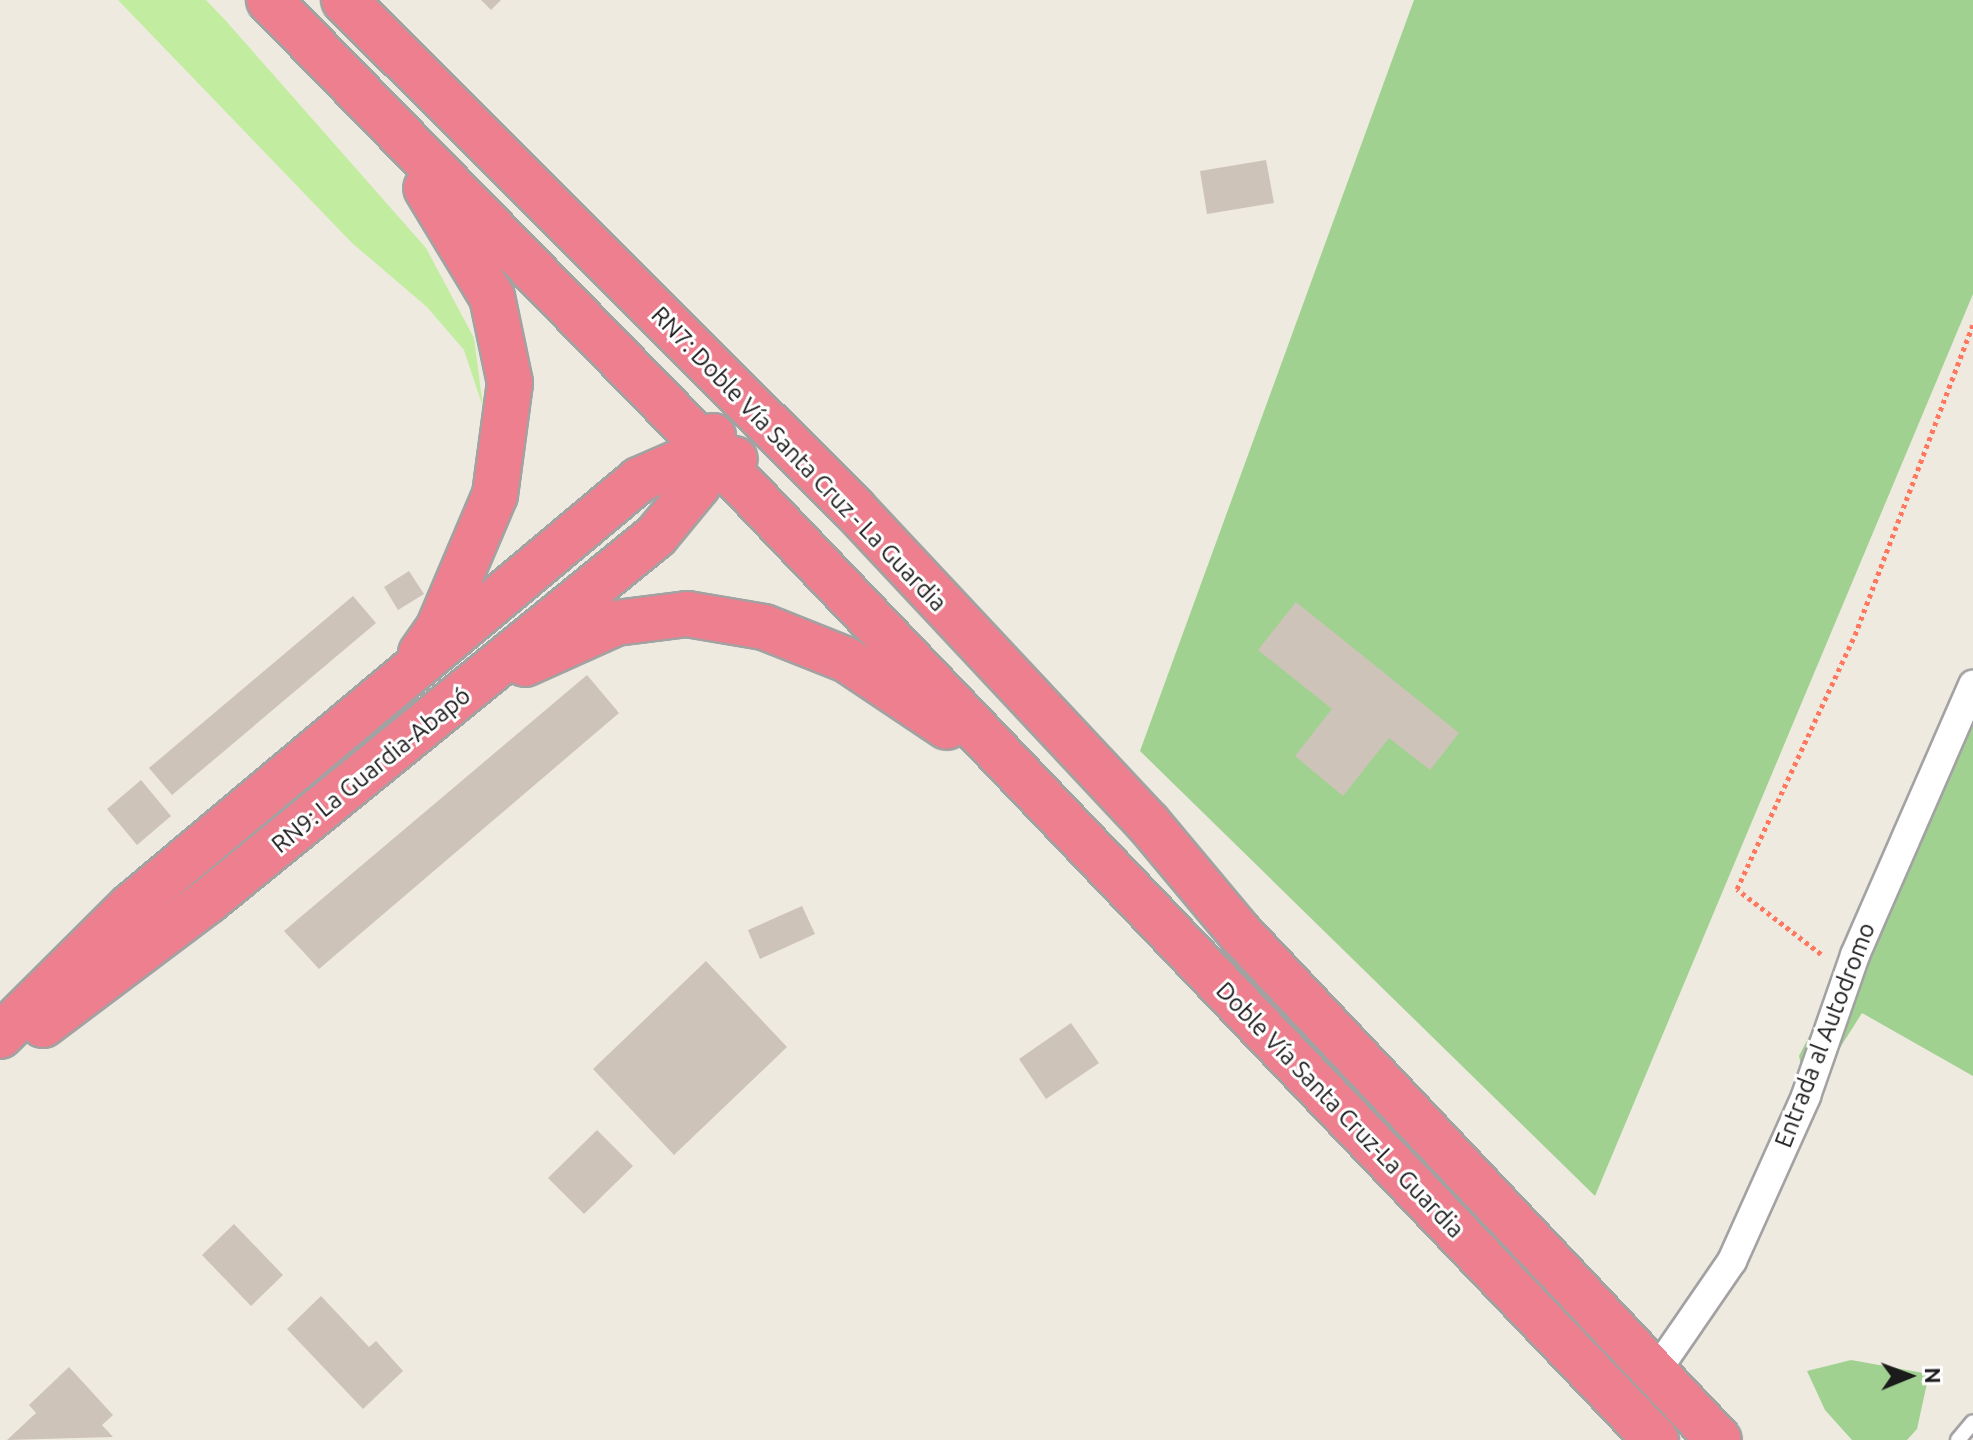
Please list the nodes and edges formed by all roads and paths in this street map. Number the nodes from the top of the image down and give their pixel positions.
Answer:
1 (269, 0) edge
2 (342, 0) edge
3 (306, 38) junction
4 (377, 112) junction
5 (1973, 325) edge
6 (672, 328) junction
7 (714, 455) junction
8 (854, 509) junction
9 (1973, 685) edge
10 (397, 686) junction
11 (469, 691) junction
12 (1024, 781) junction
13 (1240, 933) joint
14 (1847, 978) junction
15 (0, 1036) edge
16 (0, 1058) edge
17 (1655, 1373) junction
18 (1973, 1422) edge
19 (1656, 1440) edge
20 (1719, 1440) edge
21 (1958, 1440) edge

1 - 3 highway
2 - 3 highway
2 - 6 highway, RN7: Doble Vía Santa Cruz - La Guardia
3 - 4 highway
4 - 7 highway
4 - 10 highway
5 - 14 path
6 - 7 highway
6 - 8 highway, RN7: Doble Vía Santa Cruz - La Guardia
7 - 8 highway, RN9: La Guardia-Abapó
7 - 10 highway, RN9: La Guardia-Abapó
7 - 11 highway, RN9: La Guardia-Abapó
7 - 12 highway
8 - 13 highway, RN7: Doble Vía Santa Cruz - La Guardia
9 - 14 street, Entrada al Autodromo
10 - 15 highway, RN9: La Guardia-Abapó
11 - 12 highway
11 - 16 highway, RN9: La Guardia-Abapó
12 - 19 highway, Doble Vía Santa Cruz-La Guardia
13 - 17 highway, Doble Vía Santa Cruz-La Guardia
14 - 17 street, Entrada al Autodromo
17 - 20 highway, Doble Vía Santa Cruz-La Guardia
18 - 21 lane

